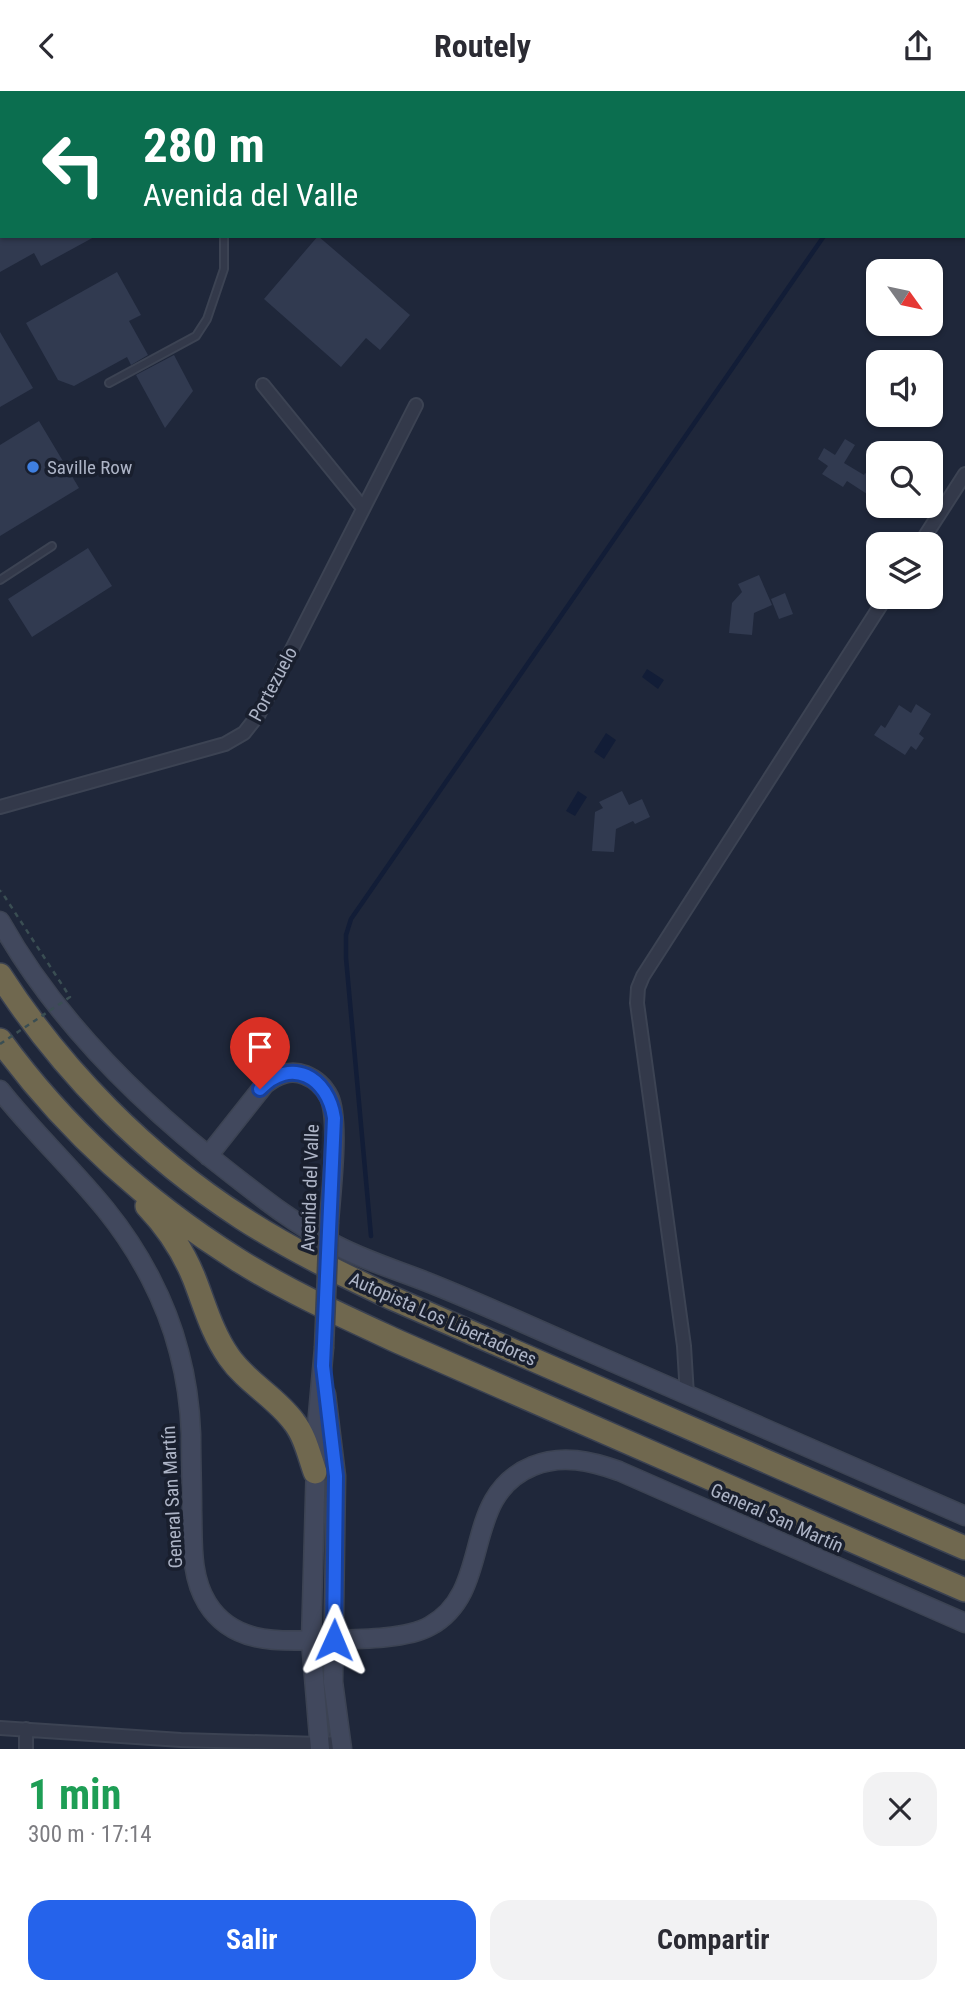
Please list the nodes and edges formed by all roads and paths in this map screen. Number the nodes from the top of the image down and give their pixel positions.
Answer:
1 (224, 238) edge
2 (109, 383) dead end
3 (263, 385) dead end
4 (416, 405) dead end
5 (965, 474) edge
6 (363, 508) junction
7 (928, 532) edge
8 (52, 546) dead end
9 (0, 580) edge
10 (878, 609) edge
11 (0, 807) edge
12 (0, 891) edge
13 (0, 921) edge
14 (0, 975) edge
15 (0, 1042) edge
16 (0, 1090) edge
17 (96, 1149) junction
18 (208, 1156) junction
19 (323, 1366) junction
20 (687, 1395) junction
21 (315, 1472) junction
22 (965, 1516) edge
23 (965, 1548) edge
24 (965, 1590) edge
25 (965, 1623) edge
26 (334, 1640) junction
27 (311, 1641) junction
28 (0, 1728) edge
29 (26, 1729) junction
30 (157, 1743) edge
31 (341, 1746) edge
32 (320, 1747) edge
33 (26, 1749) edge

1 - 2 lane
3 - 6 street
4 - 6 street, Portezuelo
5 - 7 street
6 - 11 street, Portezuelo
8 - 9 lane
10 - 20 street
12 - 15 path, bridge
13 - 18 street
14 - 23 highway, Autopista Los Libertadores
15 - 17 highway, Autopista Los Libertadores
16 - 27 street, General San Martín
17 - 21 highway
17 - 24 highway, Autopista Los Libertadores
18 - 19 street, Avenida del Valle, bridge
18 - 20 street
19 - 21 street, Avenida del Valle
19 - 26 street, Avenida del Valle
20 - 22 street
21 - 27 street, Avenida del Valle
25 - 26 street, General San Martín
26 - 27 street, General San Martín
26 - 31 street, Avenida del Valle
27 - 32 street, Avenida del Valle
28 - 29 street
29 - 30 street
29 - 33 street
30 - 32 street
31 - 32 street

